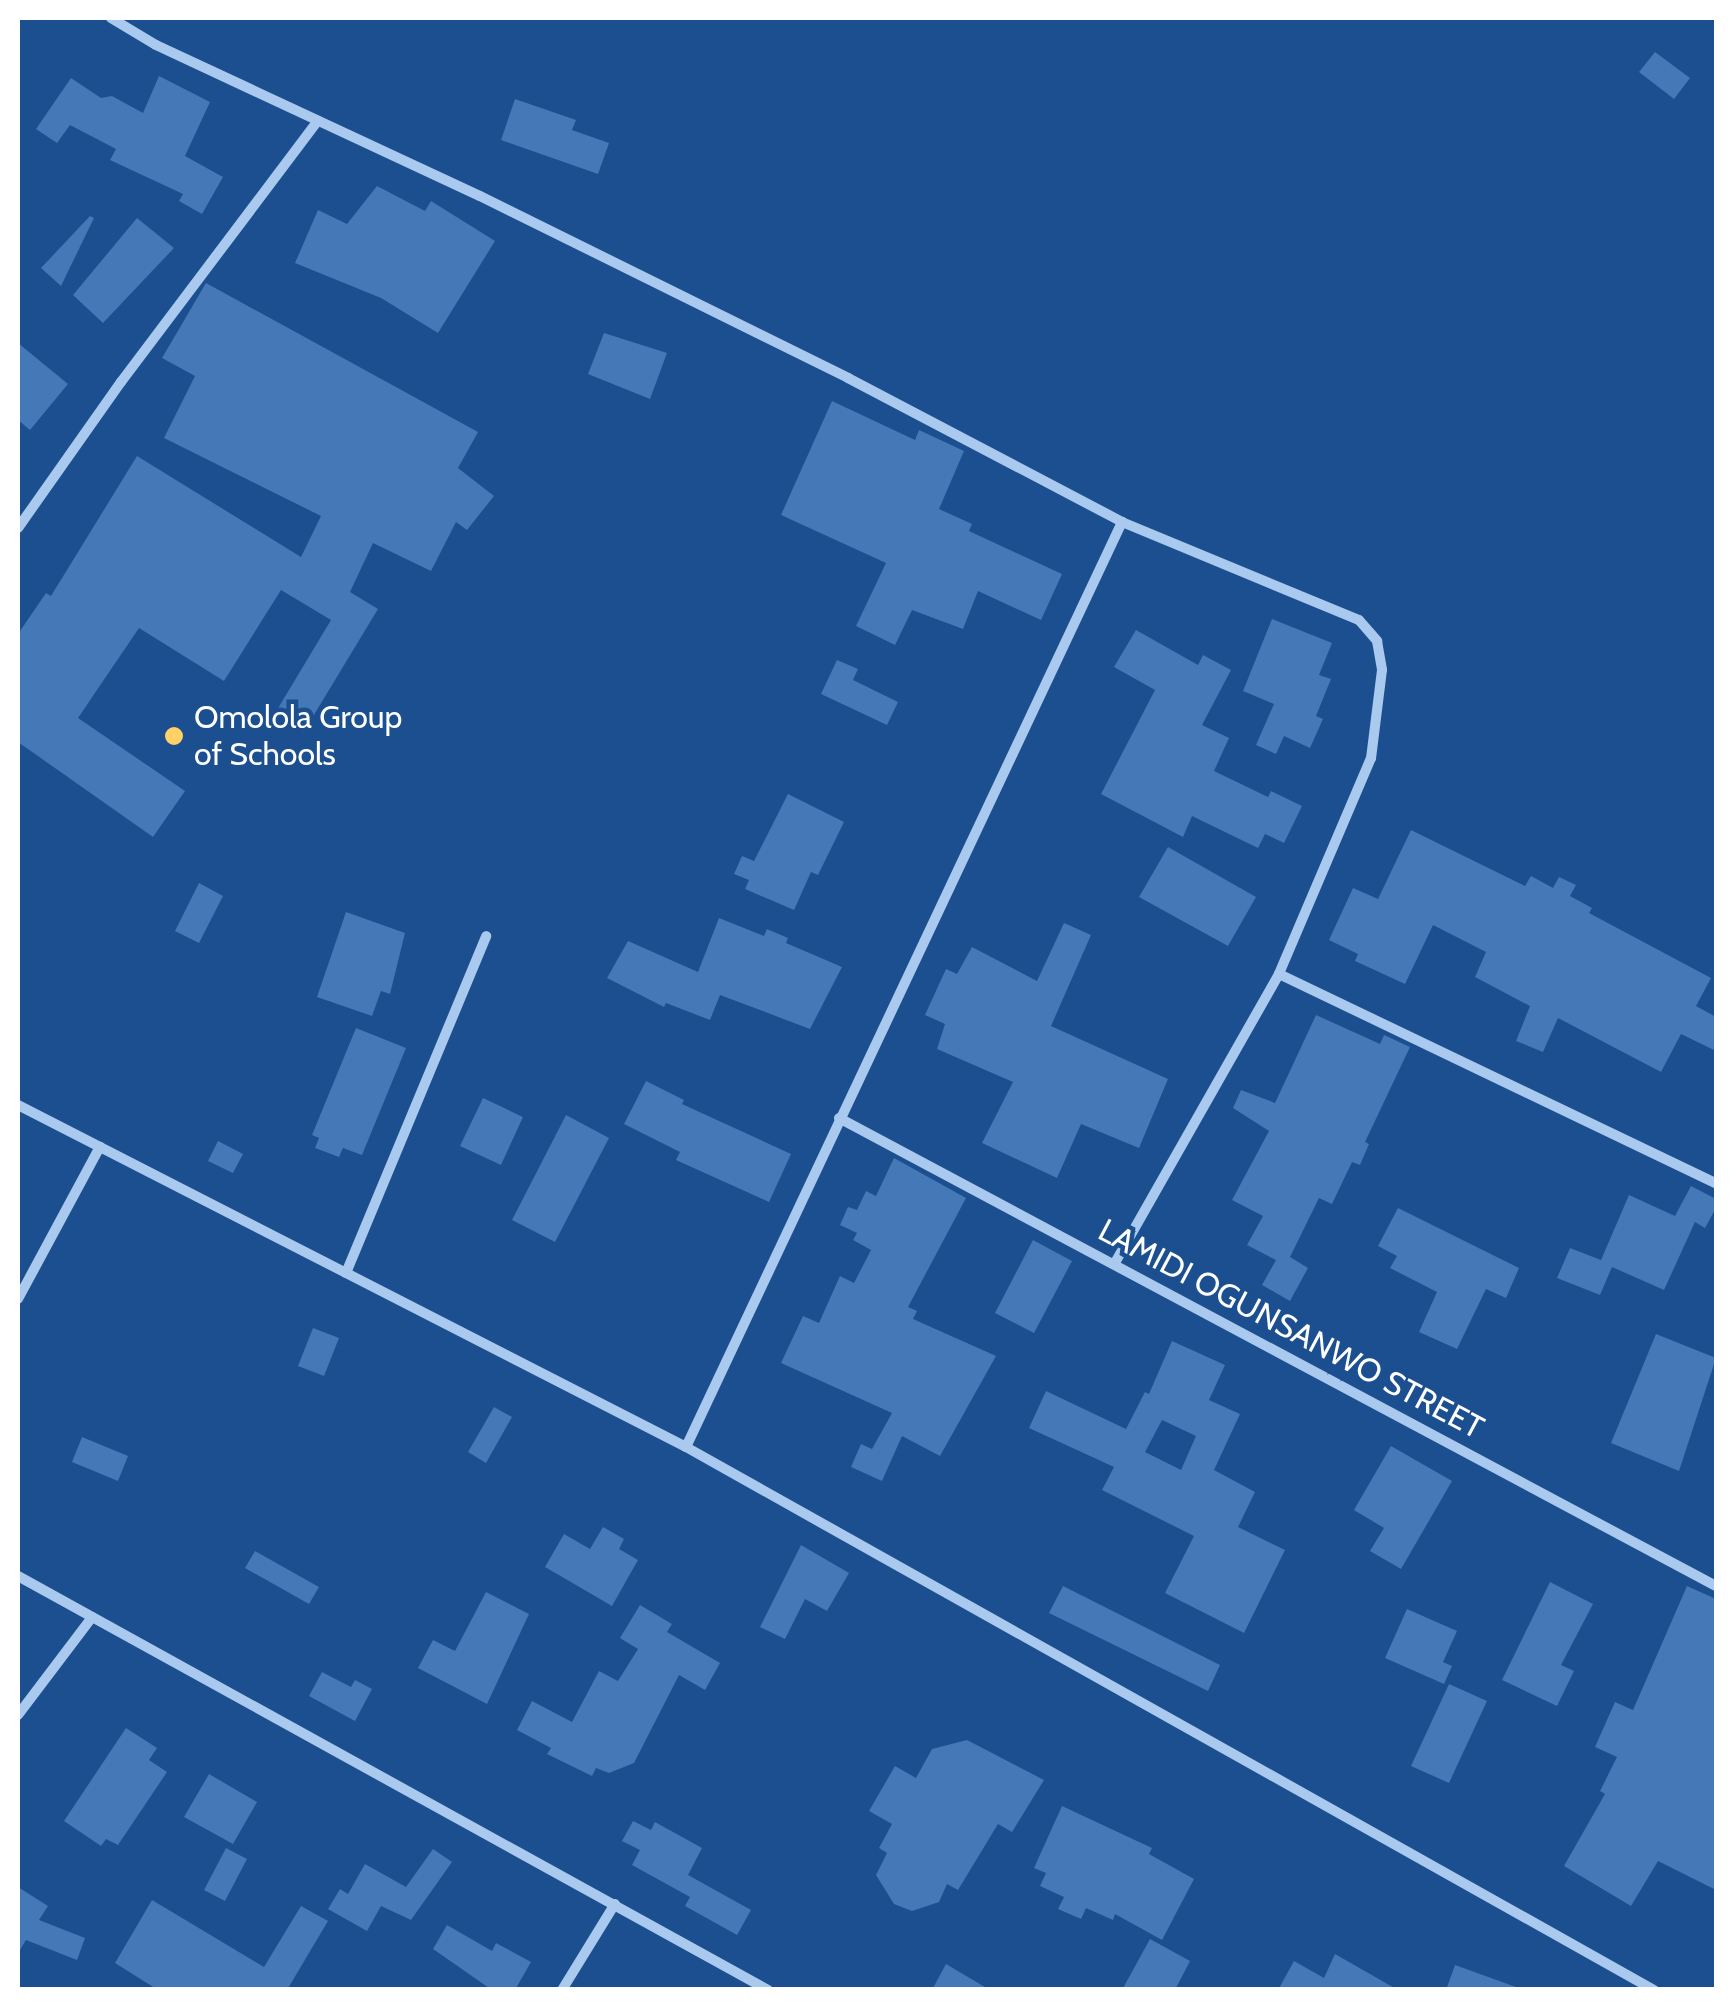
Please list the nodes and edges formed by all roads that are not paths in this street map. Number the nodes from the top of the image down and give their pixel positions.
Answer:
1 (111, 18) edge
2 (318, 120) junction
3 (1122, 522) junction
4 (18, 528) edge
5 (486, 936) dead end
6 (1279, 974) junction
7 (18, 1106) edge
8 (839, 1118) junction
9 (100, 1148) junction
10 (1716, 1183) edge
11 (1115, 1262) junction
12 (346, 1273) junction
13 (18, 1299) edge
14 (686, 1447) junction
15 (18, 1576) edge
16 (1716, 1586) edge
17 (92, 1617) junction
18 (18, 1715) edge
19 (616, 1904) junction
20 (562, 1990) edge
21 (768, 1990) edge
22 (1654, 1990) edge

1 - 2 street
2 - 3 street
2 - 4 street
3 - 6 street
3 - 8 street
5 - 12 street
6 - 10 street
6 - 11 street
7 - 9 street
8 - 11 street, LAMIDI OGUNSANWO STREET
8 - 14 street
9 - 12 street
9 - 13 street
11 - 16 street, LAMIDI OGUNSANWO STREET
12 - 14 street
14 - 22 street
15 - 17 street
17 - 18 street
17 - 19 street
19 - 20 street
19 - 21 street

